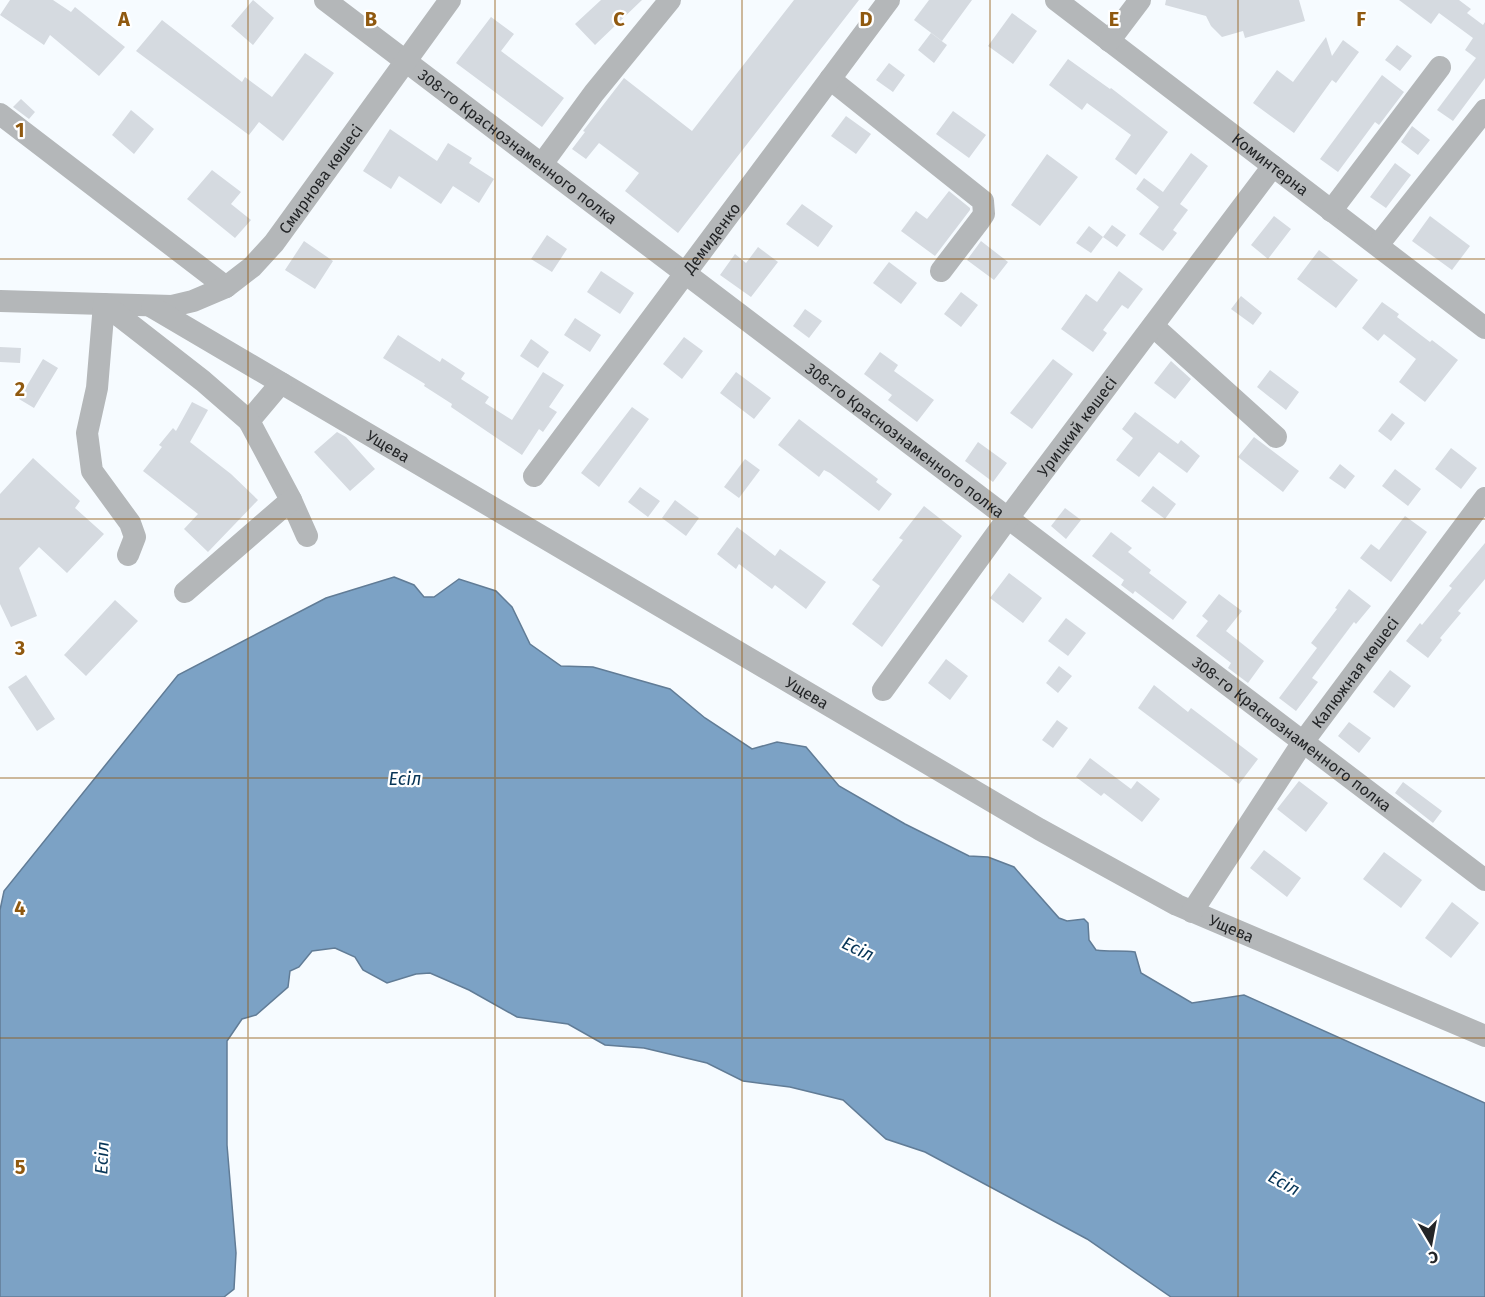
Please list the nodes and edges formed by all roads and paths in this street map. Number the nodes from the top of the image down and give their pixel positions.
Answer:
1 (325, 0) edge
2 (450, 0) edge
3 (670, 0) edge
4 (889, 0) edge
5 (1056, 0) edge
6 (1140, 0) edge
7 (1109, 41) junction
8 (405, 61) junction
9 (1440, 67) dead end
10 (830, 80) junction
11 (1485, 110) edge
12 (0, 114) edge
13 (543, 164) junction
14 (1274, 166) junction
15 (1331, 211) junction
16 (1378, 245) junction
17 (941, 271) dead end
18 (685, 273) junction
19 (226, 287) junction
20 (0, 301) edge
21 (104, 304) junction
22 (152, 307) junction
23 (1153, 326) junction
24 (1485, 328) edge
25 (281, 382) junction
26 (249, 421) junction
27 (1276, 437) dead end
28 (534, 476) dead end
29 (1485, 498) edge
30 (291, 500) junction
31 (1008, 518) junction
32 (307, 536) dead end
33 (128, 555) dead end
34 (185, 592) dead end
35 (883, 690) dead end
36 (1303, 742) junction
37 (1485, 880) edge
38 (1192, 912) junction
39 (1485, 1036) edge

1 - 8 street, 308-го Краснознаменного полка
2 - 8 street, Смирнова көшесі
3 - 13 street
4 - 10 street, Демиденко
5 - 7 street, Коминтерна
6 - 7 street
7 - 14 street, Коминтерна
8 - 13 street, 308-го Краснознаменного полка
8 - 19 street, Смирнова көшесі
9 - 15 street
10 - 17 street
10 - 18 street, Демиденко
11 - 16 street
12 - 19 street
13 - 18 street, 308-го Краснознаменного полка
14 - 15 street, Коминтерна
14 - 23 street, Урицкий көшесі
15 - 16 street, Коминтерна
16 - 24 street, Коминтерна
18 - 28 street, Демиденко
18 - 31 street, 308-го Краснознаменного полка
19 - 22 street, Смирнова көшесі
20 - 21 street, Смирнова көшесі
21 - 22 street, Смирнова көшесі
21 - 26 street
21 - 33 street
22 - 25 street, Ущева
23 - 27 street
23 - 31 street, Урицкий көшесі
25 - 26 street
25 - 38 street, Ущева
26 - 30 street
29 - 36 street, Калюжная көшесі
30 - 32 street
30 - 34 street
31 - 35 street, Урицкий көшесі
31 - 36 street, 308-го Краснознаменного полка
36 - 37 street, 308-го Краснознаменного полка
36 - 38 street, Калюжная көшесі
38 - 39 street, Ущева

